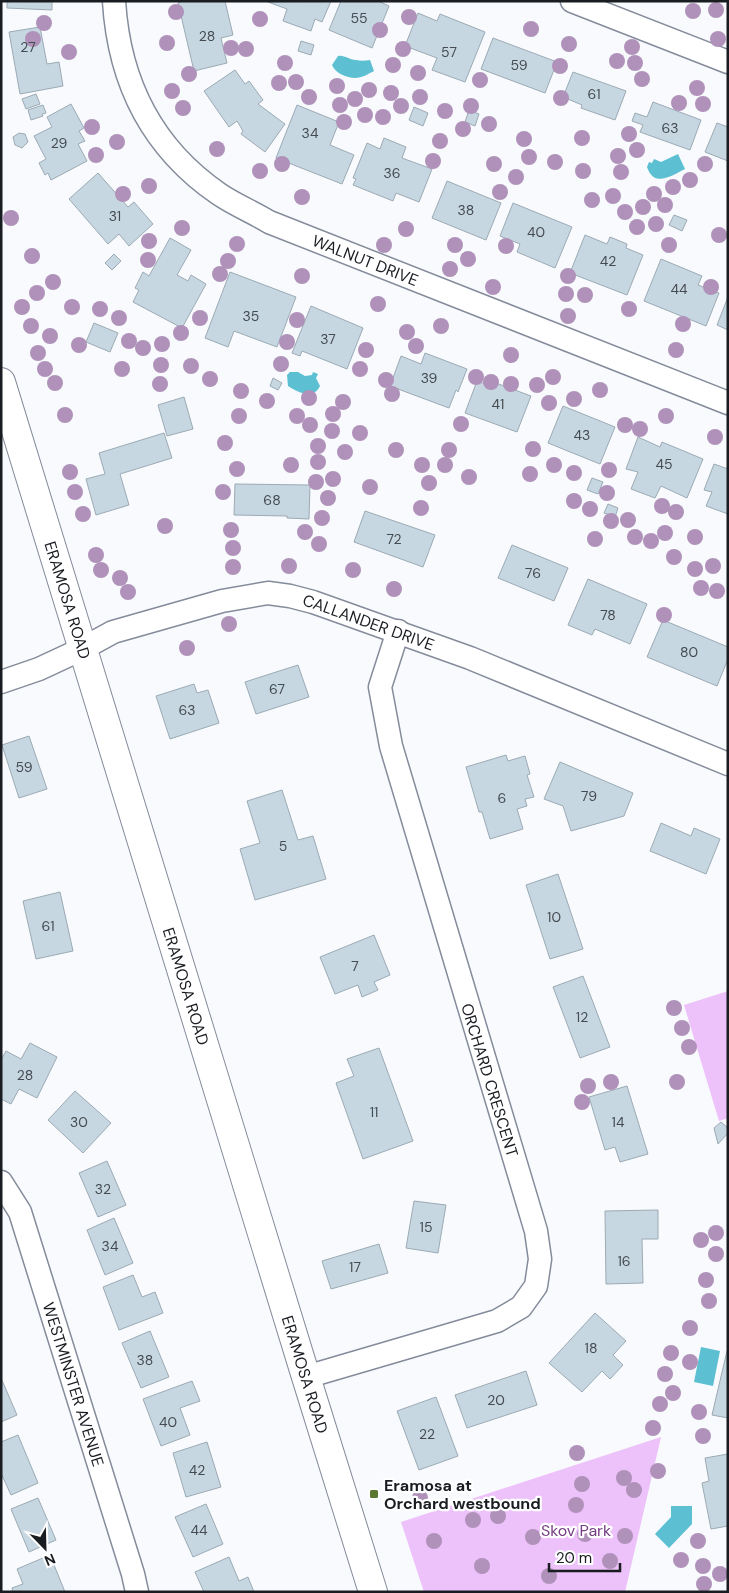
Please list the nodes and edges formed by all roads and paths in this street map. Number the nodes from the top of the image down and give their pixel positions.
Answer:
1 (114, 1) edge
2 (572, 1) edge
3 (728, 62) edge
4 (1, 382) edge
5 (728, 403) edge
6 (398, 631) junction
7 (82, 649) junction
8 (1, 682) edge
9 (728, 764) edge
10 (1, 1182) edge
11 (306, 1377) junction
12 (138, 1592) edge
13 (374, 1592) edge

1 - 5 street, WALNUT DRIVE
2 - 3 street
4 - 7 main road, ERAMOSA ROAD
6 - 7 street, CALLANDER DRIVE
6 - 9 street, CALLANDER DRIVE
6 - 11 street, ORCHARD CRESCENT
7 - 8 street, CALLANDER DRIVE
7 - 11 main road, ERAMOSA ROAD
10 - 12 street, WESTMINSTER AVENUE
11 - 13 main road, ERAMOSA ROAD

